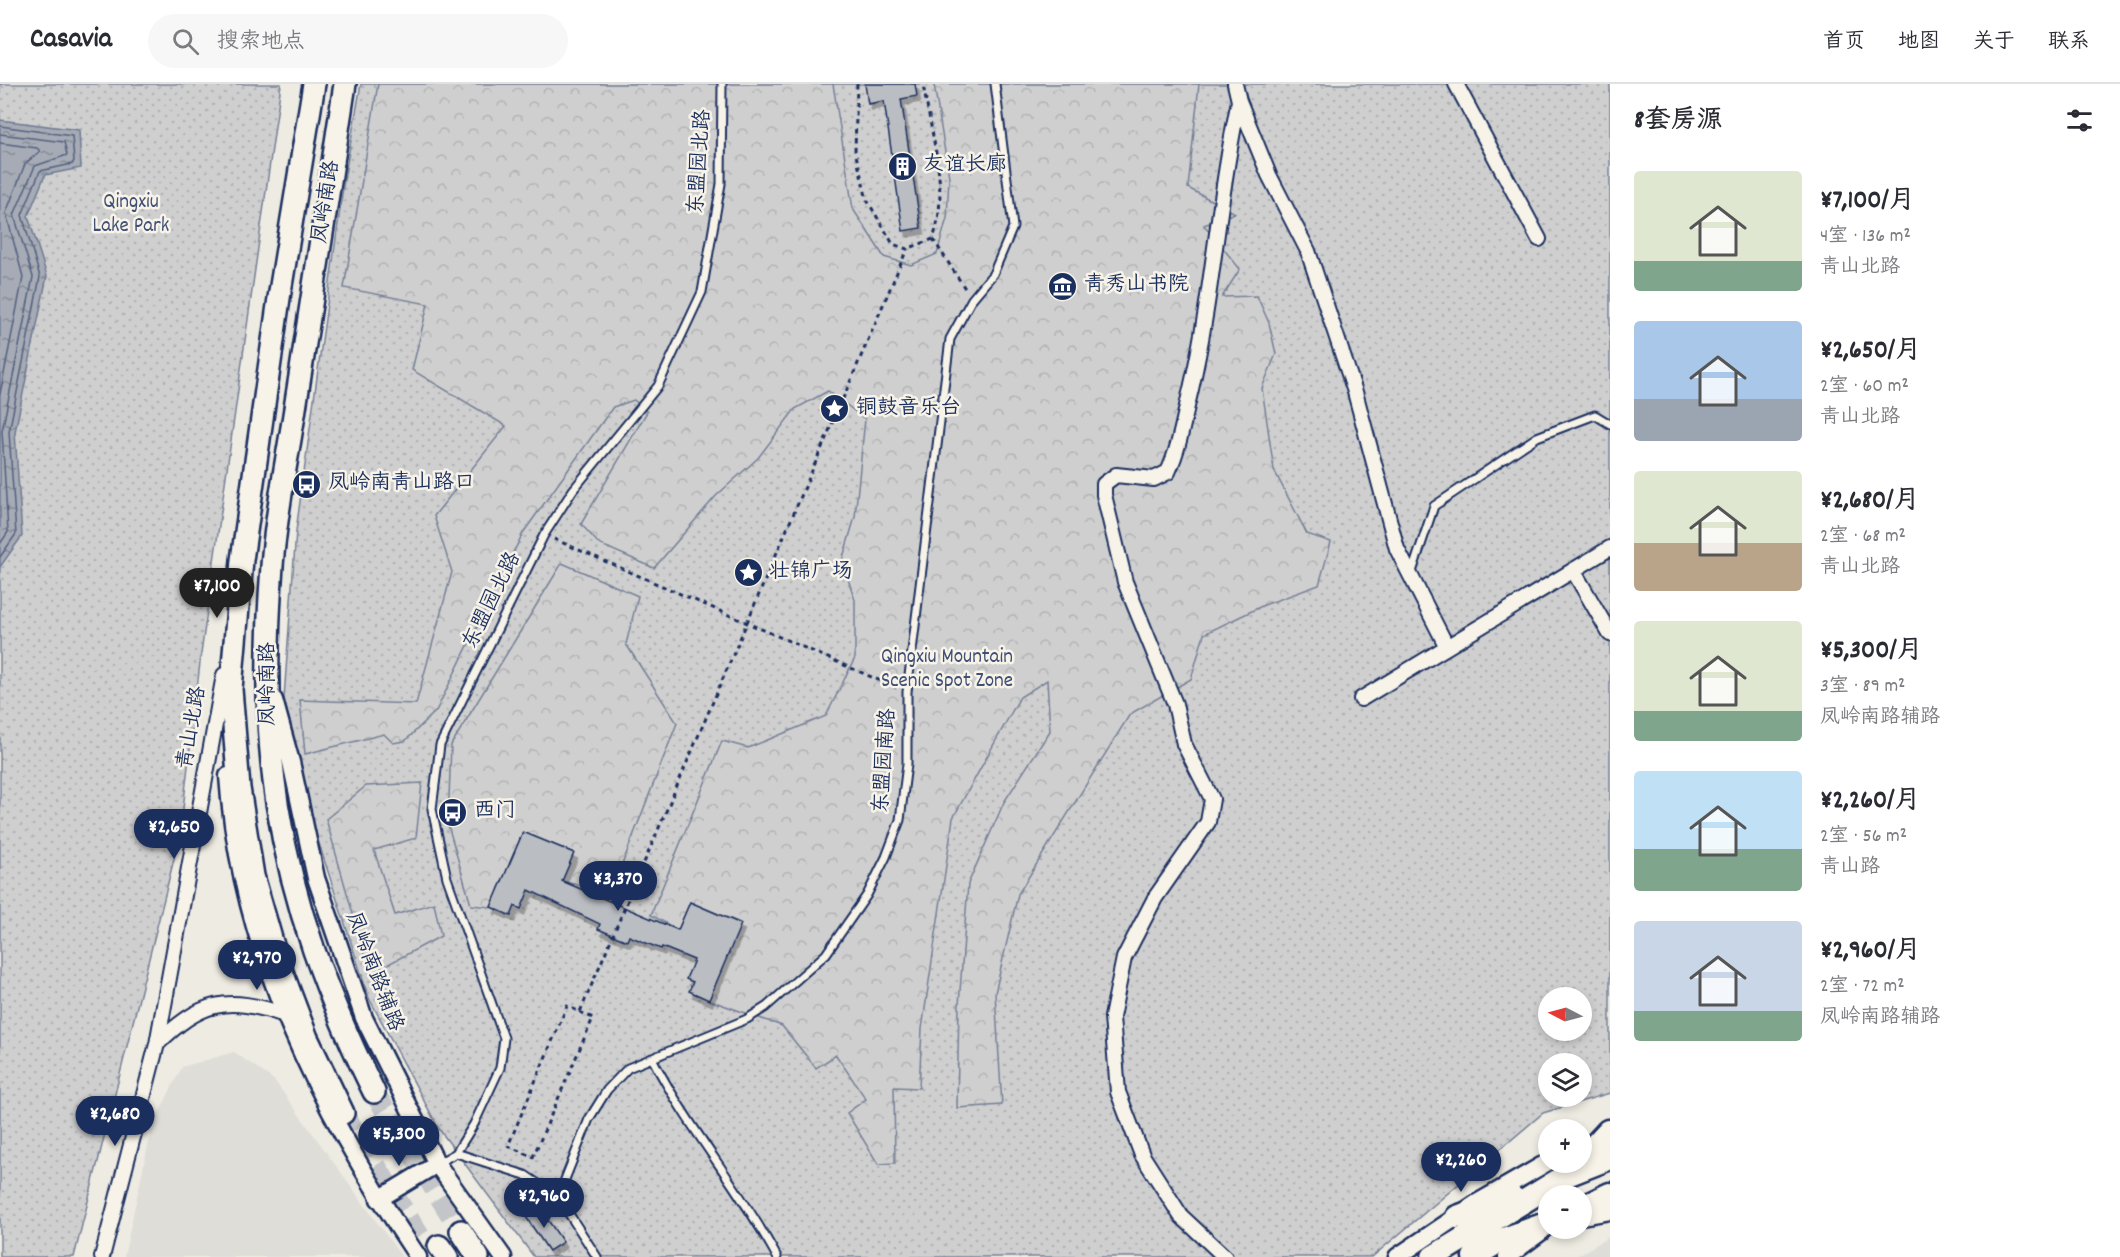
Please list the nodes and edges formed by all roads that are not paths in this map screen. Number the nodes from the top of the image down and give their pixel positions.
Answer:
1 (314, 84) edge
2 (345, 84) edge
3 (722, 84) edge
4 (995, 84) edge
5 (1235, 84) edge
6 (1456, 84) edge
7 (1239, 101) junction
8 (1539, 239) dead end
9 (1610, 423) edge
10 (1610, 548) edge
11 (242, 560) junction
12 (1573, 570) junction
13 (1411, 575) junction
14 (1610, 634) edge
15 (1447, 647) junction
16 (267, 675) junction
17 (222, 682) junction
18 (1361, 699) dead end
19 (285, 1015) junction
20 (157, 1044) junction
21 (652, 1058) junction
22 (374, 1092) tunnel mouth
23 (348, 1109) tunnel mouth
24 (1609, 1131) edge
25 (1592, 1140) edge
26 (1592, 1148) edge
27 (456, 1153) junction
28 (1610, 1158) edge
29 (1592, 1162) edge
30 (437, 1164) junction
31 (1538, 1168) edge
32 (1559, 1173) edge
33 (1564, 1173) edge
34 (1610, 1194) edge
35 (558, 1197) junction
36 (379, 1199) junction
37 (1592, 1203) edge
38 (1610, 1211) edge
39 (1592, 1214) edge
40 (1457, 1217) junction
41 (1538, 1228) edge
42 (461, 1231) tunnel mouth
43 (1538, 1233) edge
44 (434, 1254) edge
45 (102, 1257) edge
46 (478, 1257) edge
47 (503, 1257) edge
48 (597, 1257) edge
49 (777, 1257) edge
50 (1224, 1257) edge
51 (1397, 1257) edge
52 (1433, 1257) edge
53 (1474, 1257) edge
54 (1507, 1257) edge

1 - 11 main road, 凤岭南路
2 - 16 main road, 凤岭南路
3 - 27 lane, 东盟园北路
4 - 21 lane, 东盟园南路
5 - 7 street
6 - 8 street
7 - 13 street
7 - 50 street
9 - 13 lane
10 - 12 street
11 - 17 street, 青山北路
11 - 23 main road, 凤岭南路
12 - 14 street
12 - 15 street
13 - 15 street
15 - 18 street
16 - 22 main road, 凤岭南路
16 - 30 street, 凤岭南路辅路
17 - 19 street
17 - 20 street, 青山北路
19 - 20 street
19 - 36 street
20 - 45 street, 青山北路
21 - 35 lane, 东盟园南路
21 - 49 lane
24 - 25 street
24 - 26 highway
27 - 30 lane
27 - 35 lane
28 - 29 highway
30 - 36 street
30 - 47 street, 凤岭南路辅路
31 - 40 street
32 - 40 highway
33 - 52 highway
34 - 37 highway
35 - 48 lane
36 - 44 street
38 - 39 street
40 - 51 street
41 - 53 highway
42 - 46 main road
43 - 54 street

